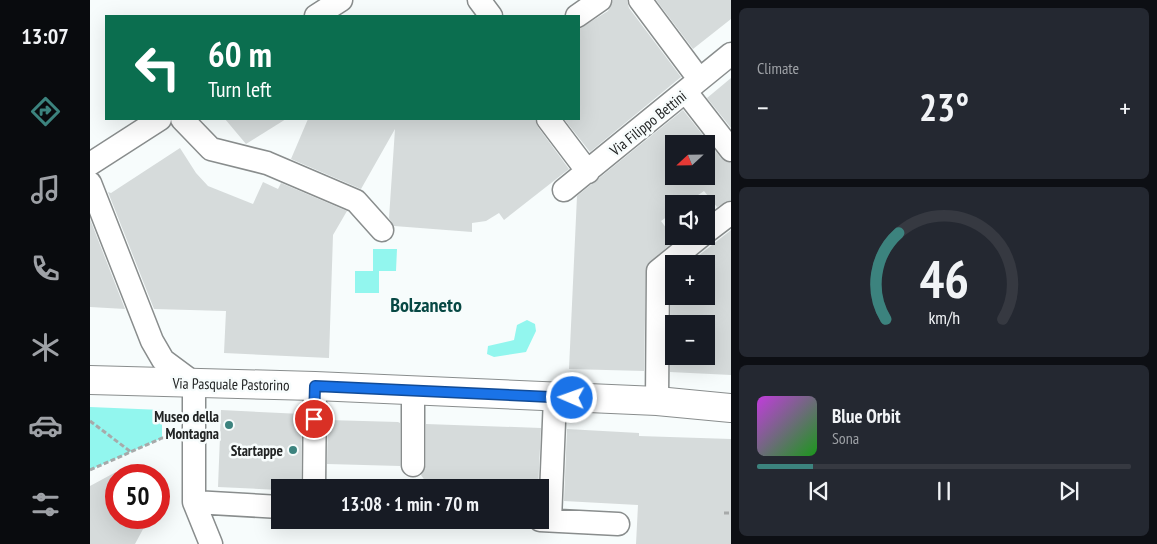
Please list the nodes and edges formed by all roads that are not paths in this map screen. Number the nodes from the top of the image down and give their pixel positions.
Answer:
1 (341, 0) edge
2 (480, 0) edge
3 (600, 0) edge
4 (640, 0) edge
5 (318, 15) edge
6 (490, 15) edge
7 (578, 15) edge
8 (731, 54) edge
9 (692, 85) junction
10 (158, 120) edge
11 (183, 120) edge
12 (549, 120) edge
13 (731, 150) edge
14 (92, 158) edge
15 (588, 172) junction
16 (90, 183) edge
17 (564, 190) dead end
18 (731, 213) edge
19 (715, 225) edge
20 (382, 230) dead end
21 (690, 245) edge
22 (90, 380) edge
23 (194, 383) junction
24 (315, 386) junction
25 (413, 391) junction
26 (555, 397) junction
27 (656, 400) junction
28 (731, 408) edge
29 (413, 465) dead end
30 (314, 479) edge
31 (548, 479) edge
32 (194, 502) junction
33 (271, 507) edge
34 (549, 520) edge
35 (618, 524) dead end
36 (211, 544) edge

1 - 5 street
2 - 6 street
3 - 7 street
4 - 9 street
8 - 9 street, Via Filippo Bettini
9 - 13 street
9 - 15 street, Via Filippo Bettini
10 - 14 street
11 - 20 street
12 - 15 street
15 - 17 street, Via Filippo Bettini
16 - 23 street
18 - 19 street
21 - 27 street
22 - 23 main road, Via Pasquale Pastorino
23 - 24 main road, Via Pasquale Pastorino
23 - 32 street
24 - 25 main road, Via Pasquale Pastorino
24 - 30 street
25 - 26 main road, Via Pasquale Pastorino
25 - 29 street
26 - 27 main road, Via Pasquale Pastorino
26 - 31 street
27 - 28 main road, Via Pasquale Pastorino
32 - 33 street
32 - 36 street
34 - 35 street

